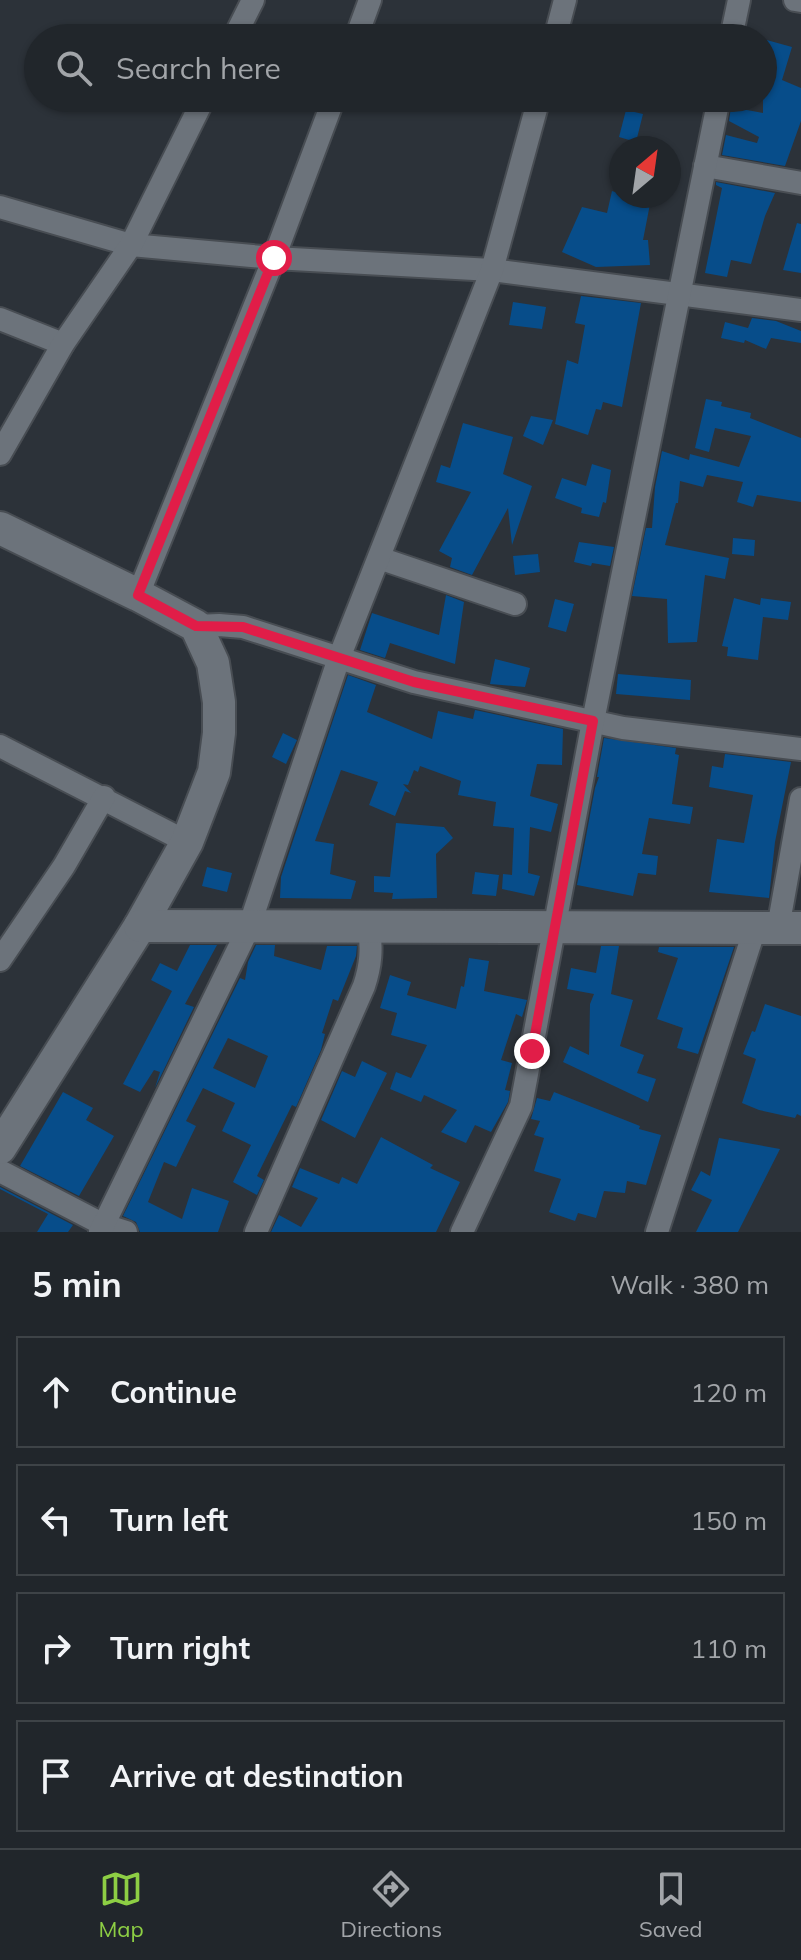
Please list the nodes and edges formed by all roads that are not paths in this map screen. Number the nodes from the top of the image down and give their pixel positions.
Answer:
1 (253, 0) edge
2 (370, 0) edge
3 (565, 0) edge
4 (739, 0) edge
5 (795, 0) edge
6 (801, 1) edge
7 (241, 24) edge
8 (361, 24) edge
9 (559, 24) edge
10 (734, 24) edge
11 (197, 112) edge
12 (329, 112) edge
13 (535, 112) edge
14 (716, 112) edge
15 (705, 166) junction
16 (801, 183) edge
17 (0, 207) edge
18 (131, 245) junction
19 (274, 258) junction
20 (492, 270) junction
21 (680, 294) junction
22 (801, 310) edge
23 (0, 319) edge
24 (63, 344) junction
25 (0, 454) edge
26 (0, 528) edge
27 (379, 558) junction
28 (138, 595) junction
29 (515, 604) dead end
30 (196, 626) junction
31 (339, 658) junction
32 (593, 721) junction
33 (0, 746) edge
34 (801, 749) edge
35 (104, 797) junction
36 (801, 799) edge
37 (187, 842) junction
38 (140, 926) junction
39 (249, 927) junction
40 (369, 927) junction
41 (556, 928) junction
42 (778, 928) edge
43 (9, 932) edge
44 (0, 960) edge
45 (0, 1148) edge
46 (0, 1171) edge
47 (102, 1228) edge
48 (126, 1232) edge
49 (256, 1232) edge
50 (462, 1232) edge
51 (657, 1232) edge

1 - 7 street
2 - 8 street
3 - 9 street
4 - 10 street
5 - 6 street
11 - 18 street
12 - 19 street
13 - 20 street
14 - 15 street
15 - 16 street
15 - 21 street
17 - 18 street
18 - 19 street
18 - 24 street
19 - 20 street
19 - 28 street
20 - 21 street
20 - 27 street
21 - 22 street
21 - 32 street
23 - 24 street
24 - 25 street
26 - 28 street
27 - 29 street
27 - 31 street
28 - 30 street
30 - 31 street
30 - 37 street
31 - 32 street
31 - 39 street
32 - 34 street
32 - 41 street
33 - 35 street
35 - 37 street
35 - 43 street
36 - 42 street
37 - 38 street
38 - 39 street
38 - 45 street
39 - 40 street
39 - 47 street
40 - 41 street
40 - 49 street
41 - 42 street
41 - 50 street
42 - 51 street
43 - 44 street
46 - 47 street
47 - 48 street

